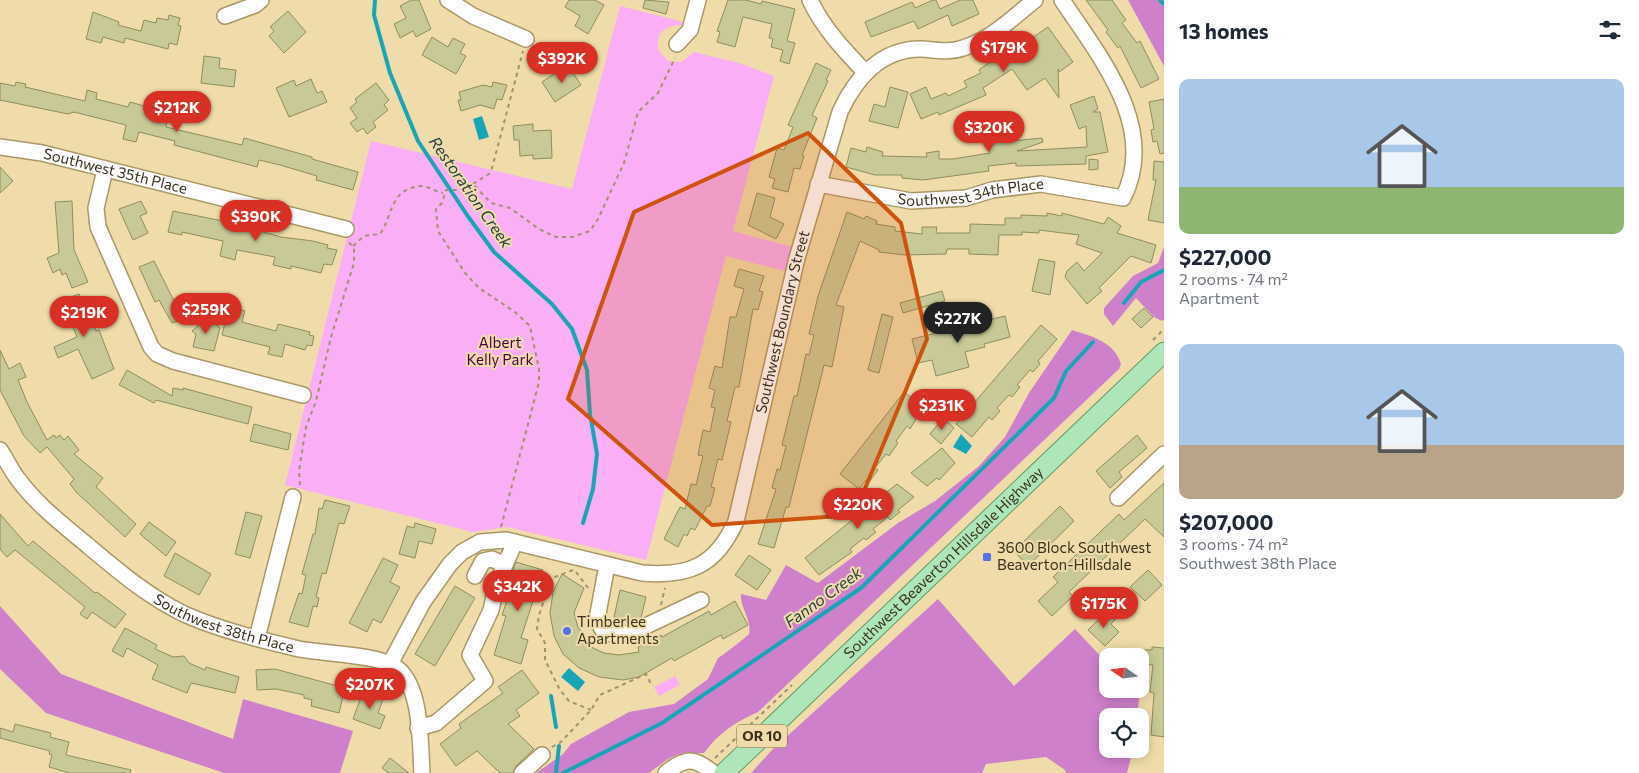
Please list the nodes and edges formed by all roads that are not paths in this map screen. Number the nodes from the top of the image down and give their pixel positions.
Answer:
1 (261, 0) edge
2 (448, 0) edge
3 (698, 0) edge
4 (810, 0) edge
5 (1035, 0) edge
6 (1062, 0) edge
7 (225, 16) dead end
8 (526, 39) road end
9 (678, 44) road end
10 (865, 72) junction
11 (0, 146) edge
12 (104, 170) junction
13 (818, 184) junction
14 (346, 229) dead end
15 (1164, 352) edge
16 (303, 395) dead end
17 (0, 450) edge
18 (1164, 454) edge
19 (293, 497) road end
20 (1118, 498) dead end
21 (515, 542) junction
22 (505, 565) junction
23 (607, 565) junction
24 (475, 576) dead end
25 (700, 600) dead end
26 (257, 638) junction
27 (390, 664) junction
28 (418, 728) junction
29 (548, 750) road end
30 (422, 773) edge
31 (522, 773) edge
32 (666, 773) edge
33 (713, 773) edge
34 (724, 773) edge

1 - 7 street
2 - 8 street
3 - 9 street
4 - 10 street
5 - 10 street, Southwest Boundary Street
6 - 13 street, Southwest 34th Place
10 - 13 street, Southwest Boundary Street
11 - 12 street, Southwest 35th Place
12 - 14 street, Southwest 35th Place
12 - 16 street
13 - 23 street, Southwest Boundary Street
15 - 34 main road, Southwest Beaverton Hillsdale Highway / OR 10
17 - 26 street, Southwest 38th Place
18 - 20 street
19 - 26 street
21 - 22 street
21 - 23 street, Southwest Boundary Street
21 - 27 street, Southwest Boundary Street
22 - 24 street
22 - 28 street
23 - 25 street
26 - 27 street, Southwest 38th Place
27 - 28 street
28 - 30 street
29 - 31 street
32 - 33 street

